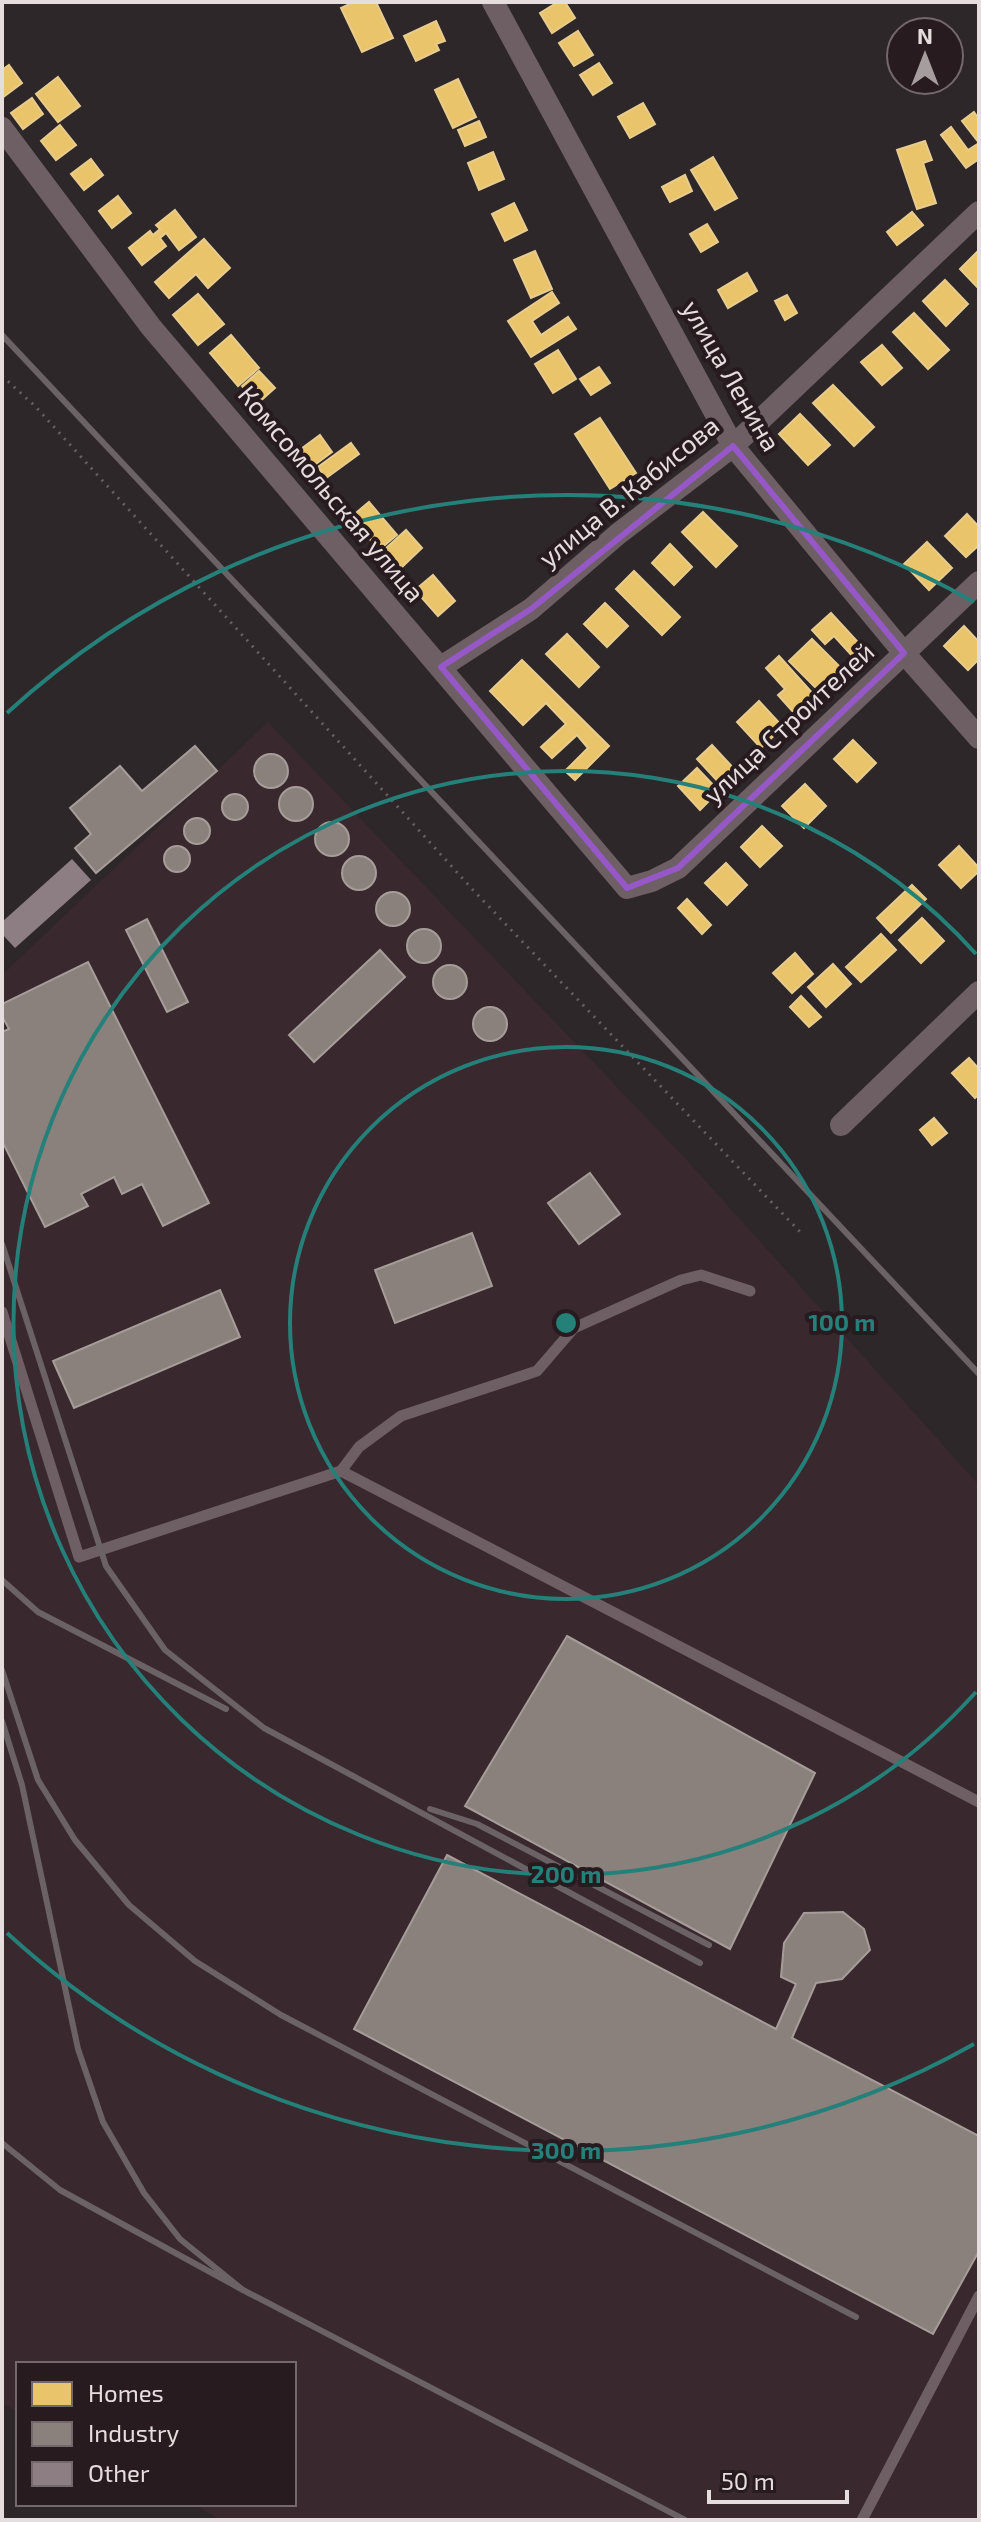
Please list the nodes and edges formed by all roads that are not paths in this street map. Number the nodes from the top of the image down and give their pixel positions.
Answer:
1 (493, 2) edge
2 (2, 128) edge
3 (979, 212) edge
4 (733, 446) junction
5 (979, 582) edge
6 (904, 653) junction
7 (441, 667) junction
8 (979, 738) edge
9 (627, 888) joint
10 (979, 992) edge
11 (841, 1125) dead end
12 (750, 1291) dead end
13 (2, 1312) edge
14 (341, 1471) junction
15 (979, 1802) edge
16 (979, 2296) edge
17 (862, 2520) edge

1 - 4 street, улица Ленина
2 - 7 street, Комсомольская улица
3 - 4 street, улица В. Кабисова
4 - 6 street, улица Ленина
4 - 7 street, улица В. Кабисова
5 - 6 street, улица Строителей
6 - 8 street, улица Ленина
6 - 9 street, улица Строителей
7 - 9 street, Комсомольская улица
10 - 11 street
12 - 14 lane
13 - 14 lane
14 - 15 lane
16 - 17 lane

